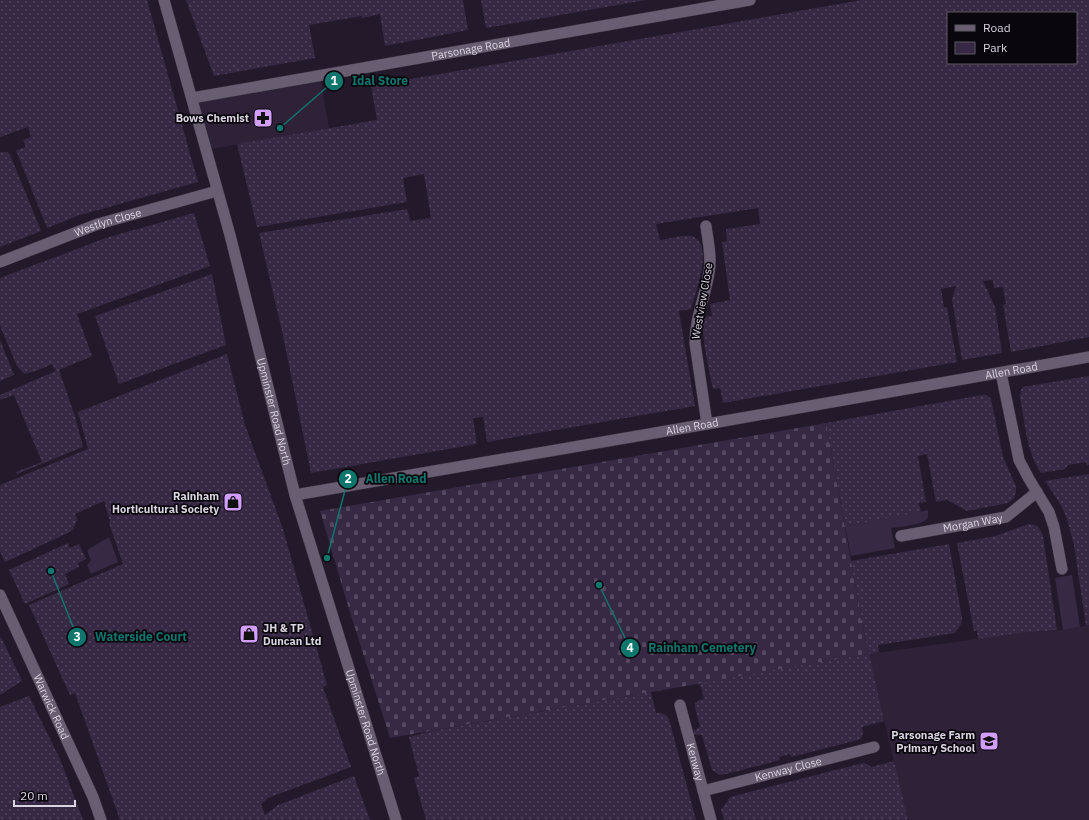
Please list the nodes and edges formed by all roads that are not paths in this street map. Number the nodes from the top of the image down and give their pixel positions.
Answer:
1 (164, 0) edge
2 (750, 0) edge
3 (192, 98) junction
4 (218, 191) junction
5 (706, 226) dead end
6 (0, 262) edge
7 (1089, 357) edge
8 (1001, 373) junction
9 (707, 424) junction
10 (1037, 492) junction
11 (295, 495) junction
12 (901, 536) dead end
13 (1062, 569) dead end
14 (0, 595) edge
15 (680, 705) dead end
16 (874, 748) dead end
17 (703, 791) junction
18 (101, 820) edge
19 (396, 820) edge
20 (711, 820) edge

1 - 3 street, Upminster Road North
2 - 3 street, Parsonage Road
3 - 4 street, Upminster Road North
4 - 6 street, Westlyn Close
4 - 11 street, Upminster Road North
5 - 9 street, Westview Close
7 - 8 street, Allen Road
8 - 9 street, Allen Road
8 - 10 street
9 - 11 street, Allen Road
10 - 12 street, Morgan Way
10 - 13 street
11 - 19 street, Upminster Road North
14 - 18 street, Warwick Road
15 - 17 street, Kenway
16 - 17 street, Kenway Close
17 - 20 street, Kenway

